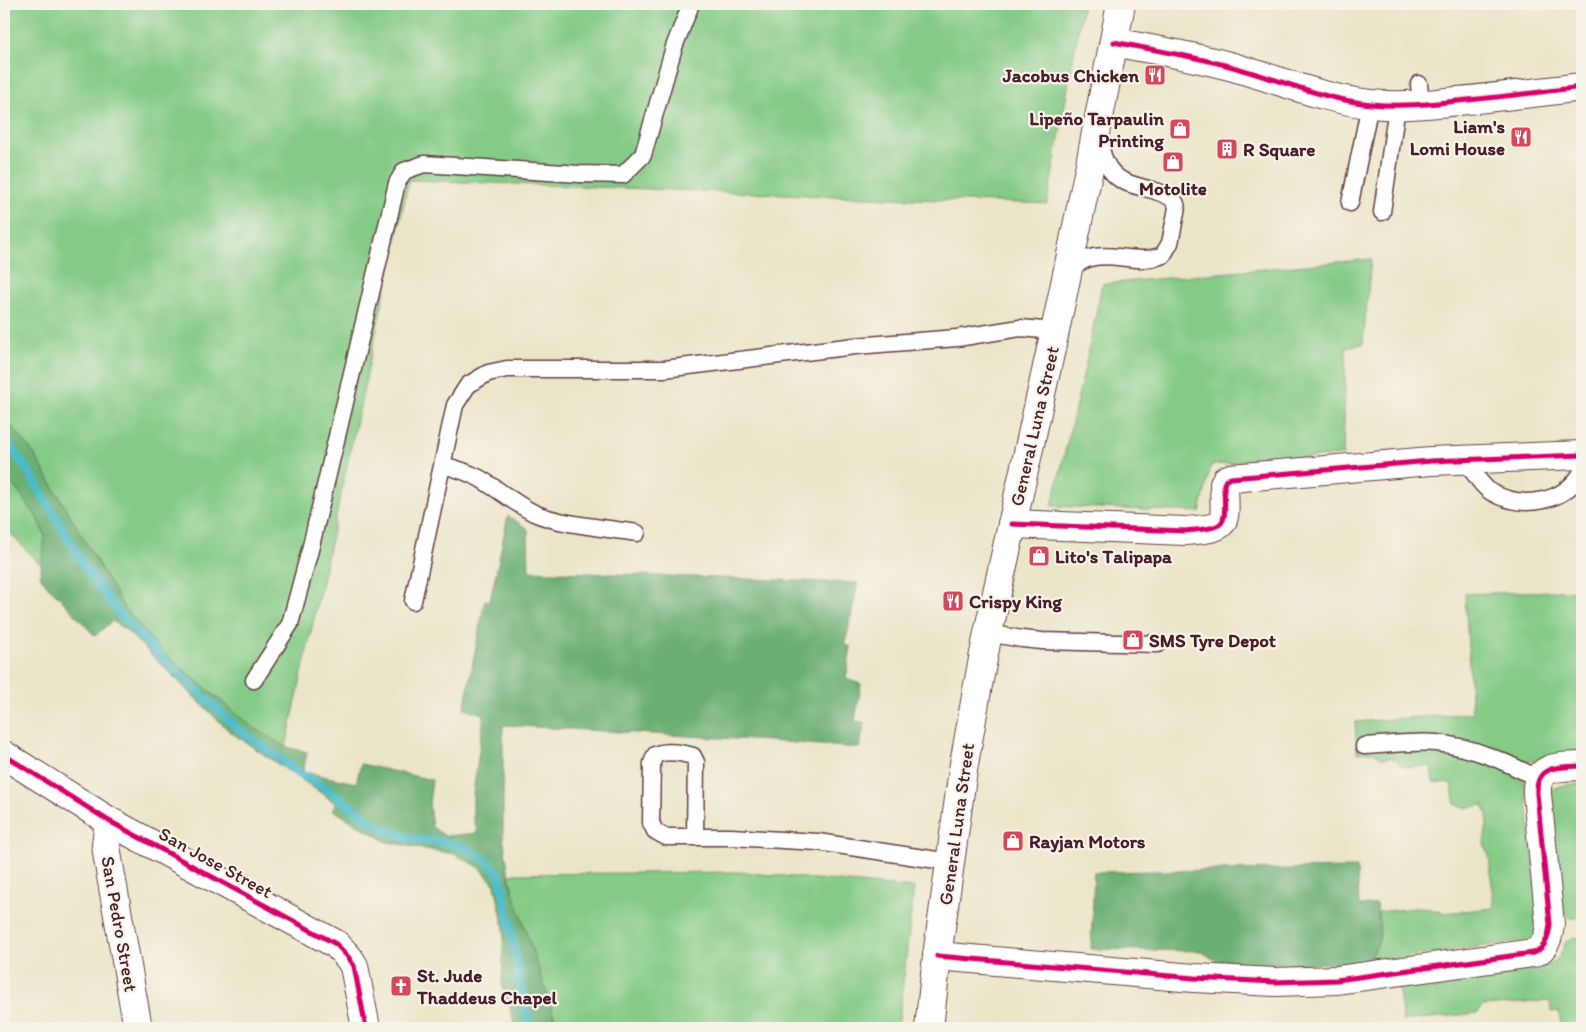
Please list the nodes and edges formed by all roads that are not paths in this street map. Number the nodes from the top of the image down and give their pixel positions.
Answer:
1 (691, 4) edge
2 (1121, 4) edge
3 (1114, 42) junction
4 (1582, 87) edge
5 (1412, 98) junction
6 (1370, 104) junction
7 (1098, 123) junction
8 (1350, 203) dead end
9 (1382, 212) dead end
10 (1067, 273) junction
11 (1056, 331) junction
12 (1582, 455) edge
13 (1464, 460) junction
14 (442, 465) junction
15 (1582, 472) edge
16 (1012, 524) junction
17 (637, 533) dead end
18 (413, 601) dead end
19 (988, 633) junction
20 (1158, 644) dead end
21 (254, 680) dead end
22 (1364, 746) dead end
23 (4, 756) edge
24 (1582, 766) edge
25 (1538, 779) junction
26 (109, 821) junction
27 (695, 837) junction
28 (950, 862) junction
29 (936, 956) junction
30 (138, 1028) edge
31 (366, 1028) edge
32 (929, 1028) edge

1 - 21 lane
2 - 3 street, General Luna Street
3 - 6 street
3 - 7 street, General Luna Street
4 - 5 street
5 - 6 street
5 - 9 lane
6 - 8 lane
7 - 10 street, General Luna Street
7 - 10 lane
10 - 11 street, General Luna Street
11 - 14 lane
11 - 16 street, General Luna Street
12 - 13 street
13 - 15 lane
13 - 16 street
14 - 17 lane
14 - 18 lane
16 - 19 street, General Luna Street
19 - 20 lane
19 - 28 street, General Luna Street
22 - 25 lane
23 - 26 street, San Jose Street
24 - 25 street
25 - 29 street
26 - 30 street, San Pedro Street
26 - 31 street, San Jose Street
27 - 27 lane
27 - 28 lane
28 - 29 street, General Luna Street
29 - 32 street, General Luna Street

